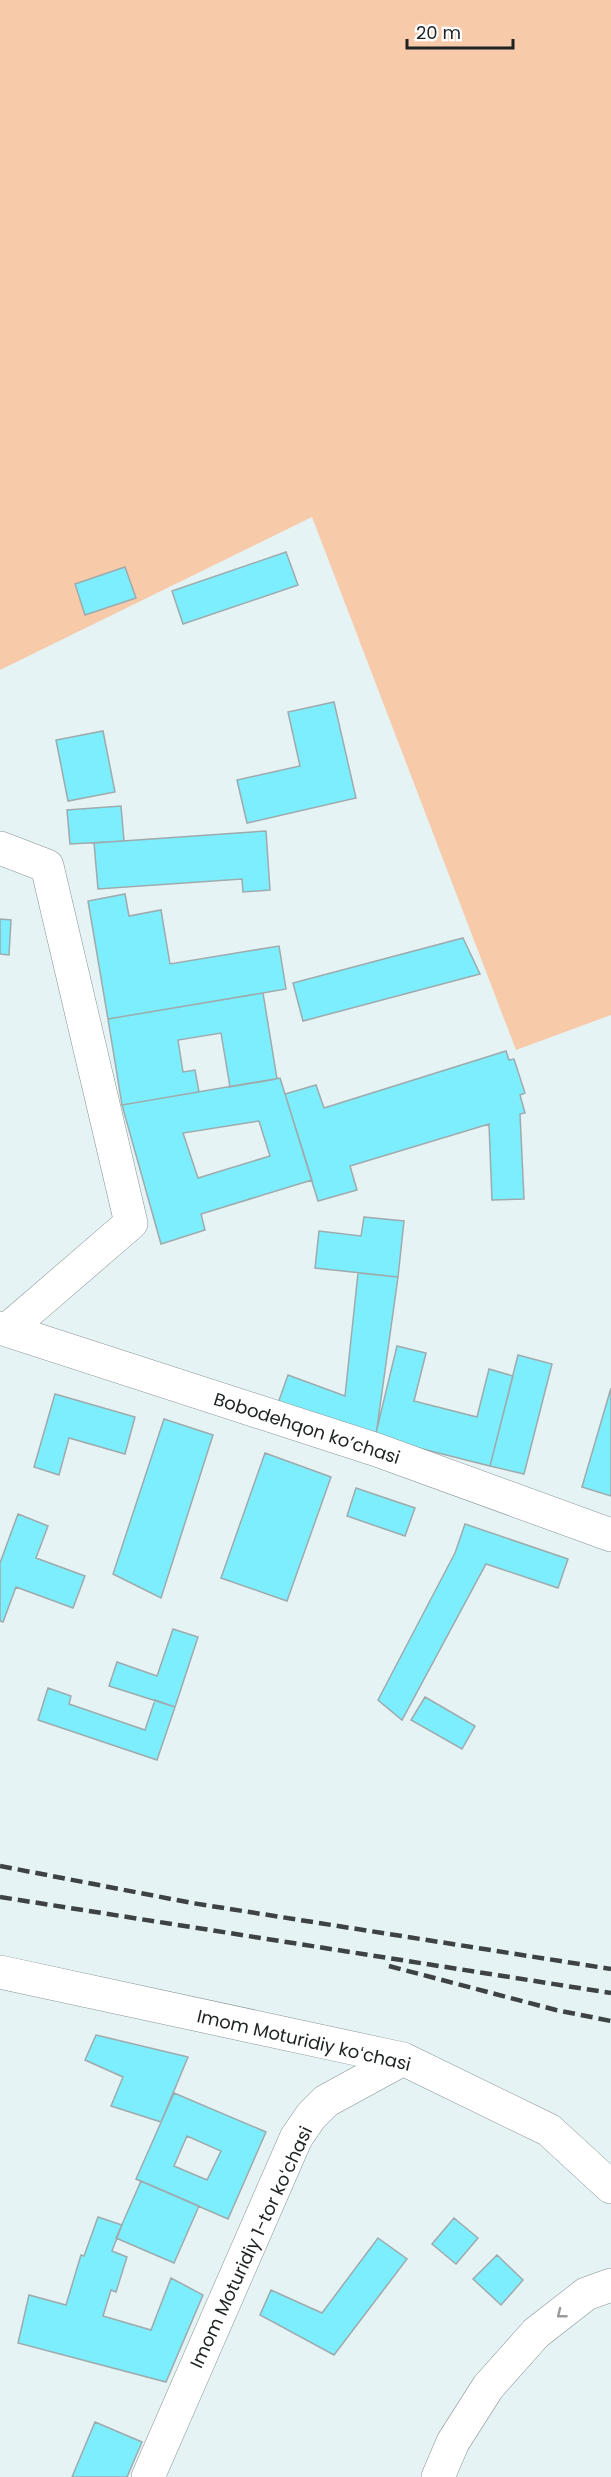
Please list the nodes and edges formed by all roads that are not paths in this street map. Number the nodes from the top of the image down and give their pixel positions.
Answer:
1 (0, 848) edge
2 (3, 1329) edge
3 (611, 1535) edge
4 (0, 1972) edge
5 (403, 2059) junction
6 (611, 2187) edge
7 (611, 2285) edge
8 (148, 2477) edge
9 (438, 2477) edge

1 - 2 street
2 - 3 street, Bobodehqon koʼchasi
4 - 5 street, Imom Moturidiy koʻchasi
5 - 6 street, Imom Moturidiy koʻchasi
5 - 8 street, Imom Moturidiy 1-tor koʻchasi
7 -> 9 street

